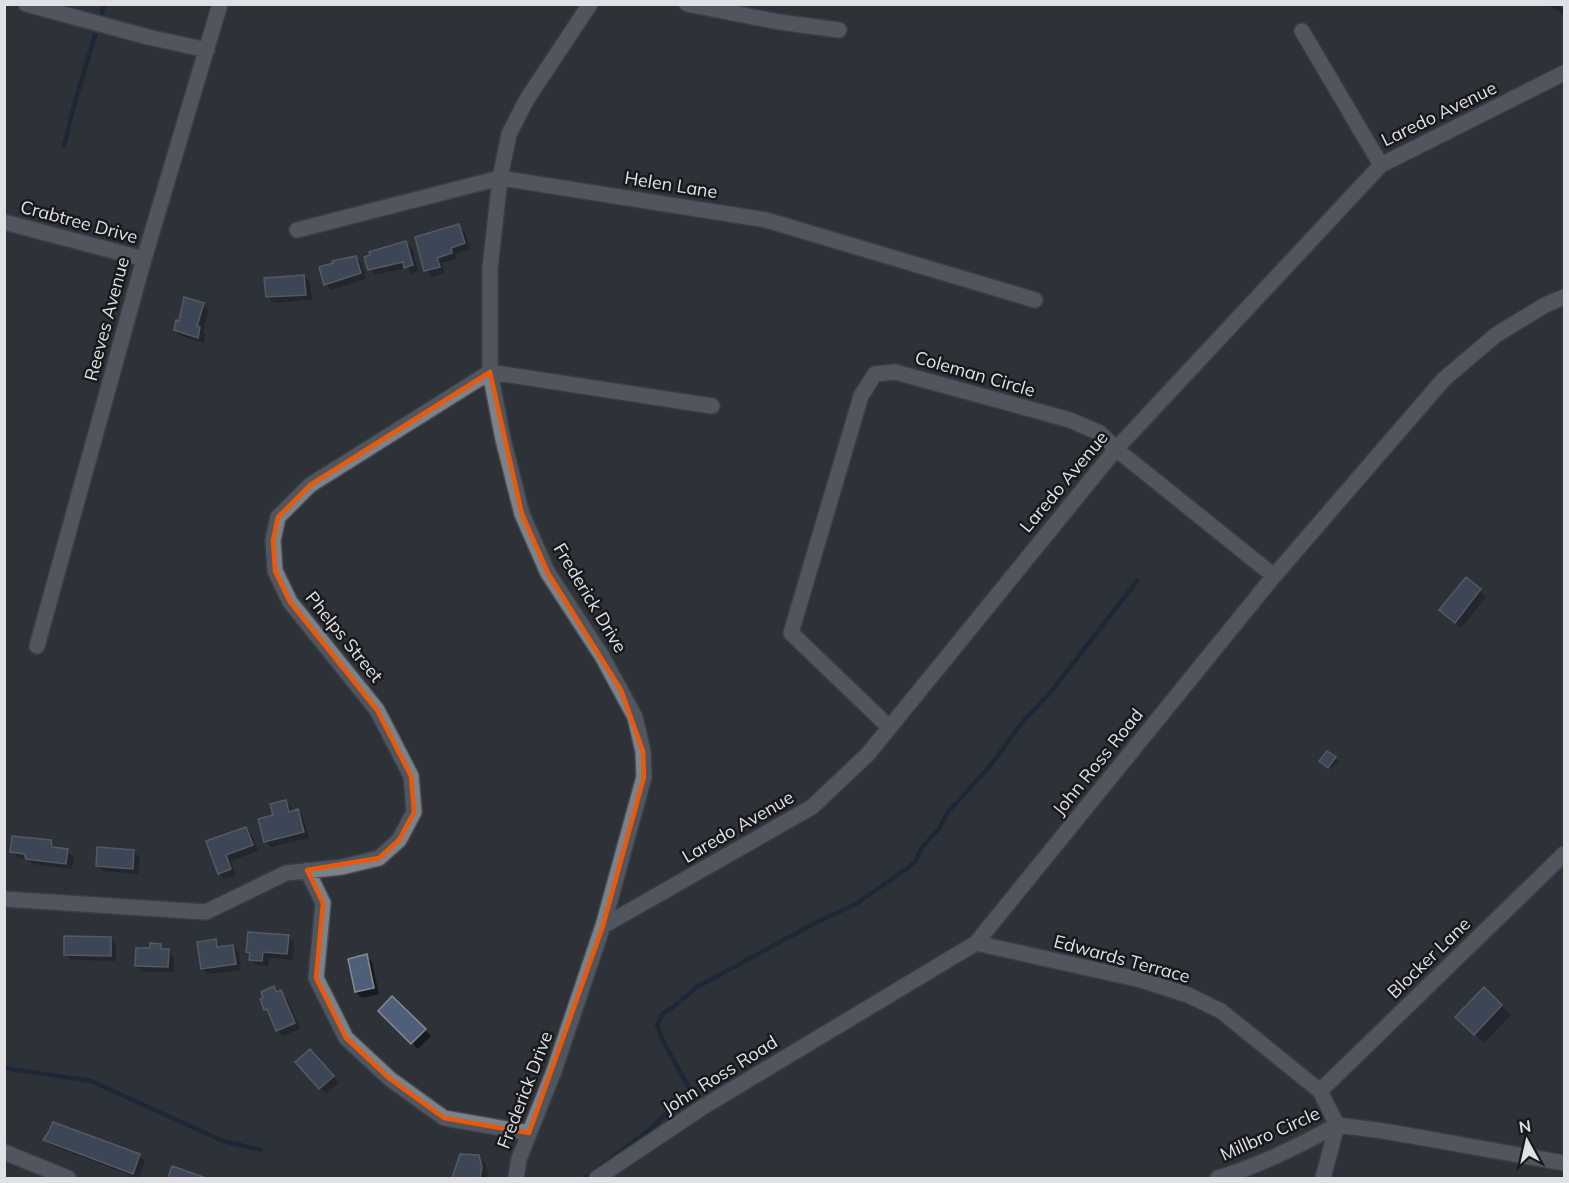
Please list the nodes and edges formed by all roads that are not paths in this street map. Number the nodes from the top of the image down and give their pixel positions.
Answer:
1 (26, 4) edge
2 (220, 4) edge
3 (590, 4) edge
4 (687, 4) edge
5 (839, 30) dead end
6 (1302, 31) dead end
7 (207, 50) junction
8 (1564, 74) edge
9 (1381, 165) junction
10 (500, 178) junction
11 (4, 222) edge
12 (297, 230) dead end
13 (144, 259) junction
14 (1564, 297) edge
15 (1035, 300) dead end
16 (490, 372) junction
17 (712, 406) dead end
18 (1116, 449) junction
19 (1274, 576) junction
20 (37, 646) dead end
21 (889, 727) junction
22 (1564, 854) edge
23 (307, 870) junction
24 (4, 899) edge
25 (603, 926) junction
26 (976, 943) junction
27 (1320, 1091) junction
28 (1337, 1125) junction
29 (529, 1133) junction
30 (4, 1152) edge
31 (1564, 1163) edge
32 (68, 1179) edge
33 (516, 1179) edge
34 (597, 1179) edge
35 (1218, 1179) edge
36 (1323, 1179) edge

1 - 7 street
2 - 7 street, Reeves Avenue
3 - 10 street, Frederick Drive
4 - 5 street
6 - 9 street
7 - 13 street, Reeves Avenue
8 - 9 street, Laredo Avenue
9 - 18 street, Laredo Avenue
10 - 12 street, Helen Lane
10 - 15 street, Helen Lane
10 - 16 street, Frederick Drive
11 - 13 street, Crabtree Drive
13 - 20 street, Reeves Avenue
14 - 19 street, John Ross Road
16 - 17 street
16 - 23 street, Phelps Street
16 - 25 street, Frederick Drive
18 - 19 street, Coleman Circle
18 - 21 street, Laredo Avenue
18 - 21 street, Coleman Circle
19 - 26 street, John Ross Road
21 - 25 street, Laredo Avenue
22 - 27 street, Blocker Lane
23 - 24 street, Phelps Street
23 - 29 street
25 - 29 street, Frederick Drive
26 - 27 street, Edwards Terrace
26 - 34 street, John Ross Road
27 - 28 street, Edwards Terrace
28 - 31 street
28 - 35 street, Millbro Circle
28 - 36 street
29 - 33 street, Frederick Drive
30 - 32 street

